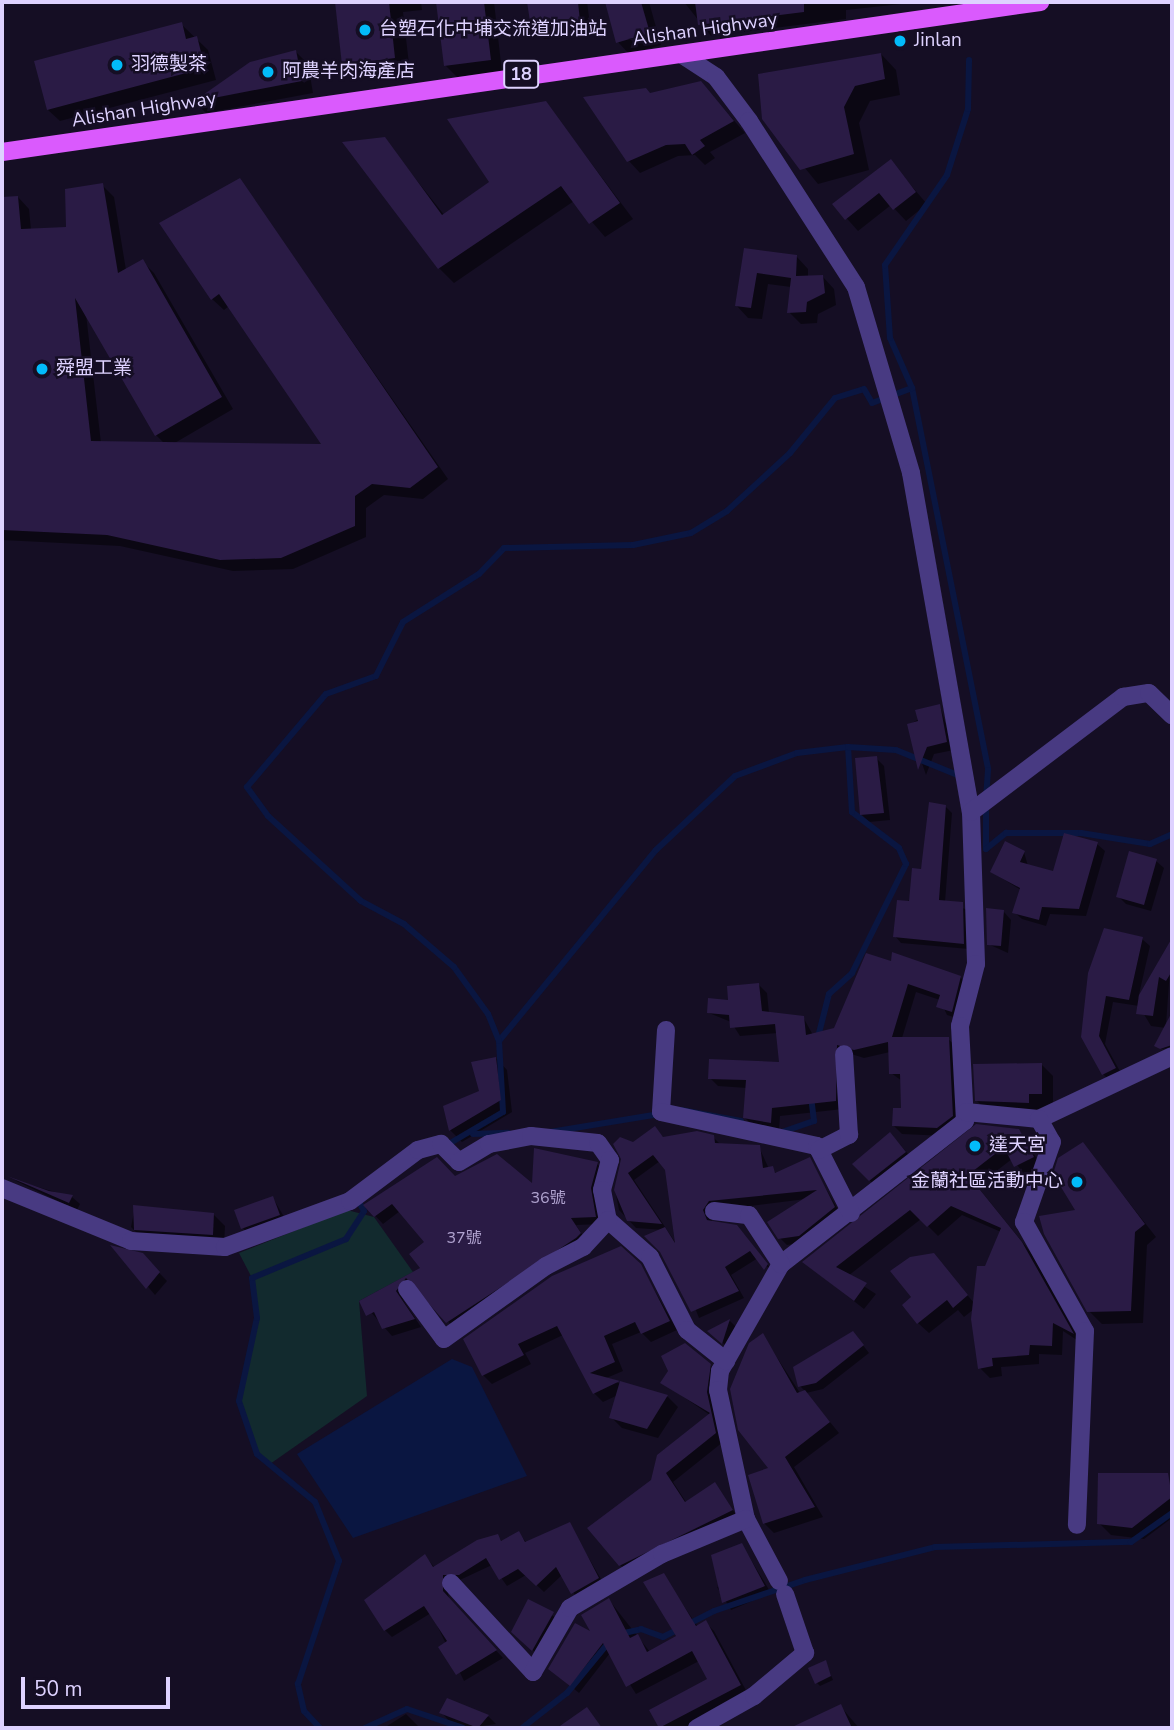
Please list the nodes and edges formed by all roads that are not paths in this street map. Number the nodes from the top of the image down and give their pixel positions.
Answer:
1 (1040, 2) edge
2 (684, 56) junction
3 (2, 152) edge
4 (1172, 715) edge
5 (971, 811) junction
6 (666, 1030) dead end
7 (844, 1054) dead end
8 (1172, 1056) edge
9 (966, 1112) junction
10 (1039, 1119) junction
11 (819, 1150) junction
12 (2, 1188) edge
13 (715, 1211) dead end
14 (851, 1213) junction
15 (608, 1220) junction
16 (781, 1265) junction
17 (407, 1289) dead end
18 (726, 1361) junction
19 (746, 1519) junction
20 (1077, 1525) dead end
21 (451, 1583) dead end
22 (697, 1728) edge

1 - 2 main road, Alishan Highway / 18
2 - 3 main road, Alishan Highway / 18
2 - 5 street
4 - 5 street
5 - 9 street
6 - 11 street
7 - 11 street
8 - 10 street
9 - 10 street
9 - 14 street
10 - 20 street
11 - 14 street
12 - 15 street
13 - 16 street
14 - 16 street
15 - 17 street
15 - 18 street
16 - 18 street
18 - 19 street
19 - 21 street
19 - 22 street

